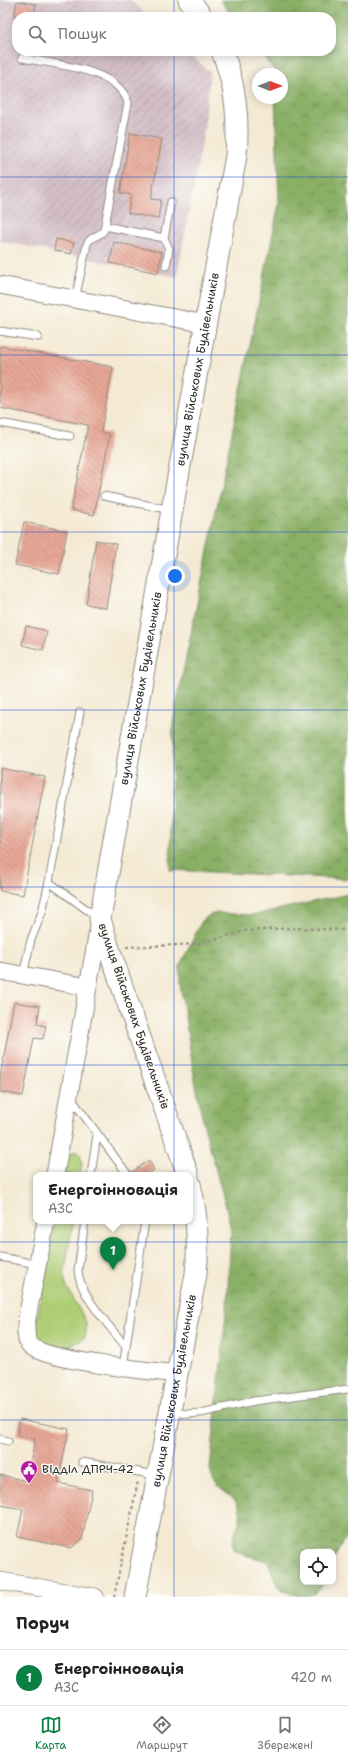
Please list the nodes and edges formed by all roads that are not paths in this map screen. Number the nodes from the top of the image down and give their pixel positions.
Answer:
1 (189, 0) edge
2 (198, 12) edge
3 (223, 56) edge
4 (22, 58) dead end
5 (171, 202) dead end
6 (105, 226) junction
7 (164, 238) junction
8 (166, 266) dead end
9 (0, 285) edge
10 (75, 300) junction
11 (206, 324) junction
12 (0, 331) edge
13 (38, 337) dead end
14 (0, 422) edge
15 (70, 436) dead end
16 (104, 496) dead end
17 (172, 510) junction
18 (80, 712) dead end
19 (49, 882) junction
20 (100, 919) junction
21 (0, 971) edge
22 (23, 975) junction
23 (88, 987) junction
24 (70, 1096) junction
25 (97, 1134) junction
26 (56, 1172) edge
27 (91, 1172) edge
28 (126, 1172) edge
29 (187, 1172) edge
30 (193, 1199) edge
31 (45, 1224) edge
32 (85, 1224) edge
33 (146, 1224) edge
34 (0, 1257) edge
35 (38, 1265) junction
36 (126, 1347) junction
37 (123, 1367) junction
38 (178, 1374) junction
39 (348, 1389) edge
40 (171, 1411) junction
41 (0, 1439) edge
42 (8, 1441) dead end
43 (82, 1462) dead end
44 (149, 1474) junction
45 (0, 1581) edge
46 (95, 1597) edge
47 (136, 1597) edge

1 - 2 main road
3 - 11 main road, вулиця Військових Будівельників
4 - 6 lane
5 - 7 lane
6 - 7 lane
6 - 10 lane
7 - 8 lane
9 - 10 street
10 - 11 street
11 - 17 main road, вулиця Військових Будівельників
12 - 13 lane
14 - 15 lane
16 - 17 lane
17 - 20 main road, вулиця Військових Будівельників
18 - 19 lane
19 - 20 lane
19 - 22 lane
20 - 23 street
20 - 29 main road, вулиця Військових Будівельників
21 - 22 street
22 - 23 street
23 - 24 street
24 - 25 lane
24 - 26 street
25 - 27 lane
25 - 28 lane
30 - 38 main road, вулиця Військових Будівельників
31 - 35 street
32 - 36 lane
33 - 36 lane
34 - 35 lane
35 - 37 street
36 - 37 lane
37 - 38 street
38 - 40 main road, вулиця Військових Будівельників
39 - 40 lane
40 - 44 main road, вулиця Військових Будівельників
41 - 42 lane
43 - 44 lane
44 - 47 main road, вулиця Військових Будівельників
45 - 46 street

